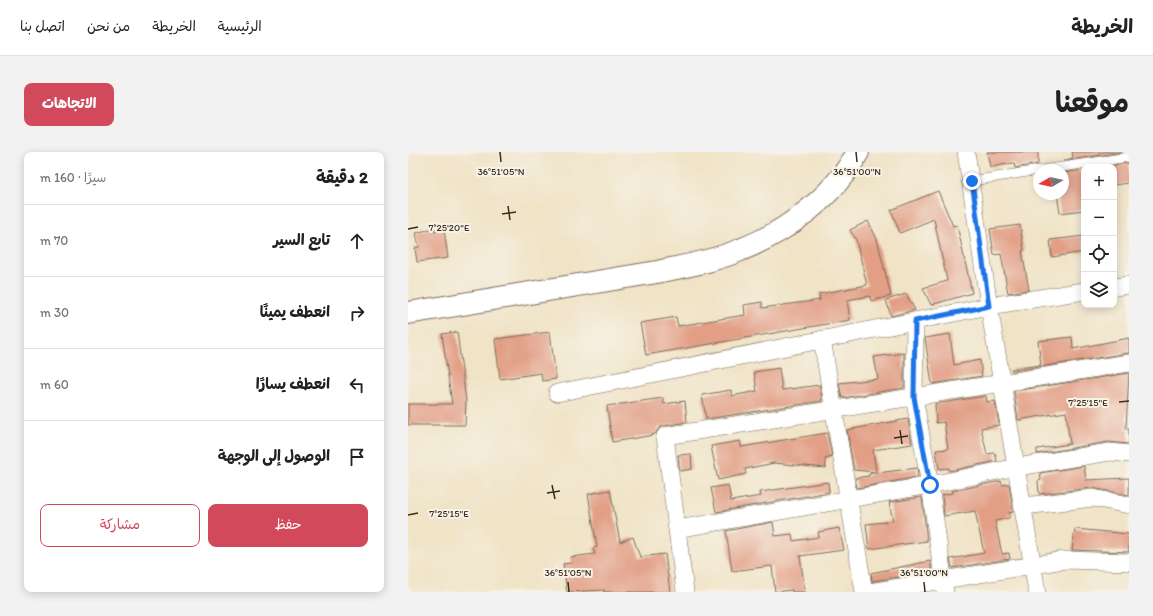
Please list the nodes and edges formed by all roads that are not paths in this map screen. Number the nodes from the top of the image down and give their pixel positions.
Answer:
1 (858, 152) edge
2 (966, 152) edge
3 (1129, 157) edge
4 (1069, 166) edge
5 (1033, 171) edge
6 (972, 181) junction
7 (1129, 285) edge
8 (1117, 287) edge
9 (1081, 291) edge
10 (989, 306) junction
11 (408, 312) edge
12 (915, 321) junction
13 (822, 339) junction
14 (1129, 363) edge
15 (1002, 383) junction
16 (557, 393) dead end
17 (914, 397) junction
18 (834, 409) junction
19 (1129, 454) edge
20 (1017, 466) junction
21 (930, 485) junction
22 (849, 499) junction
23 (1129, 505) edge
24 (1024, 506) junction
25 (677, 529) junction
26 (1129, 562) edge
27 (1033, 566) junction
28 (944, 586) edge
29 (685, 592) edge
30 (864, 592) edge
31 (870, 592) edge
32 (1037, 592) edge

1 - 11 main road
2 - 6 street
3 - 4 lane
5 - 6 lane
6 - 10 street
7 - 8 street
9 - 10 street
10 - 12 street
10 - 15 street
12 - 13 street
12 - 17 street
13 - 16 street
13 - 18 street
14 - 15 street
15 - 17 street
15 - 20 street
17 - 18 street
17 - 21 street
18 - 22 street
18 - 25 street
19 - 20 street
20 - 21 street
20 - 24 street
21 - 22 street
21 - 28 street
22 - 25 street
22 - 30 street
23 - 24 street
24 - 27 street
25 - 29 street
26 - 27 street
27 - 28 street
27 - 32 street
28 - 31 street

